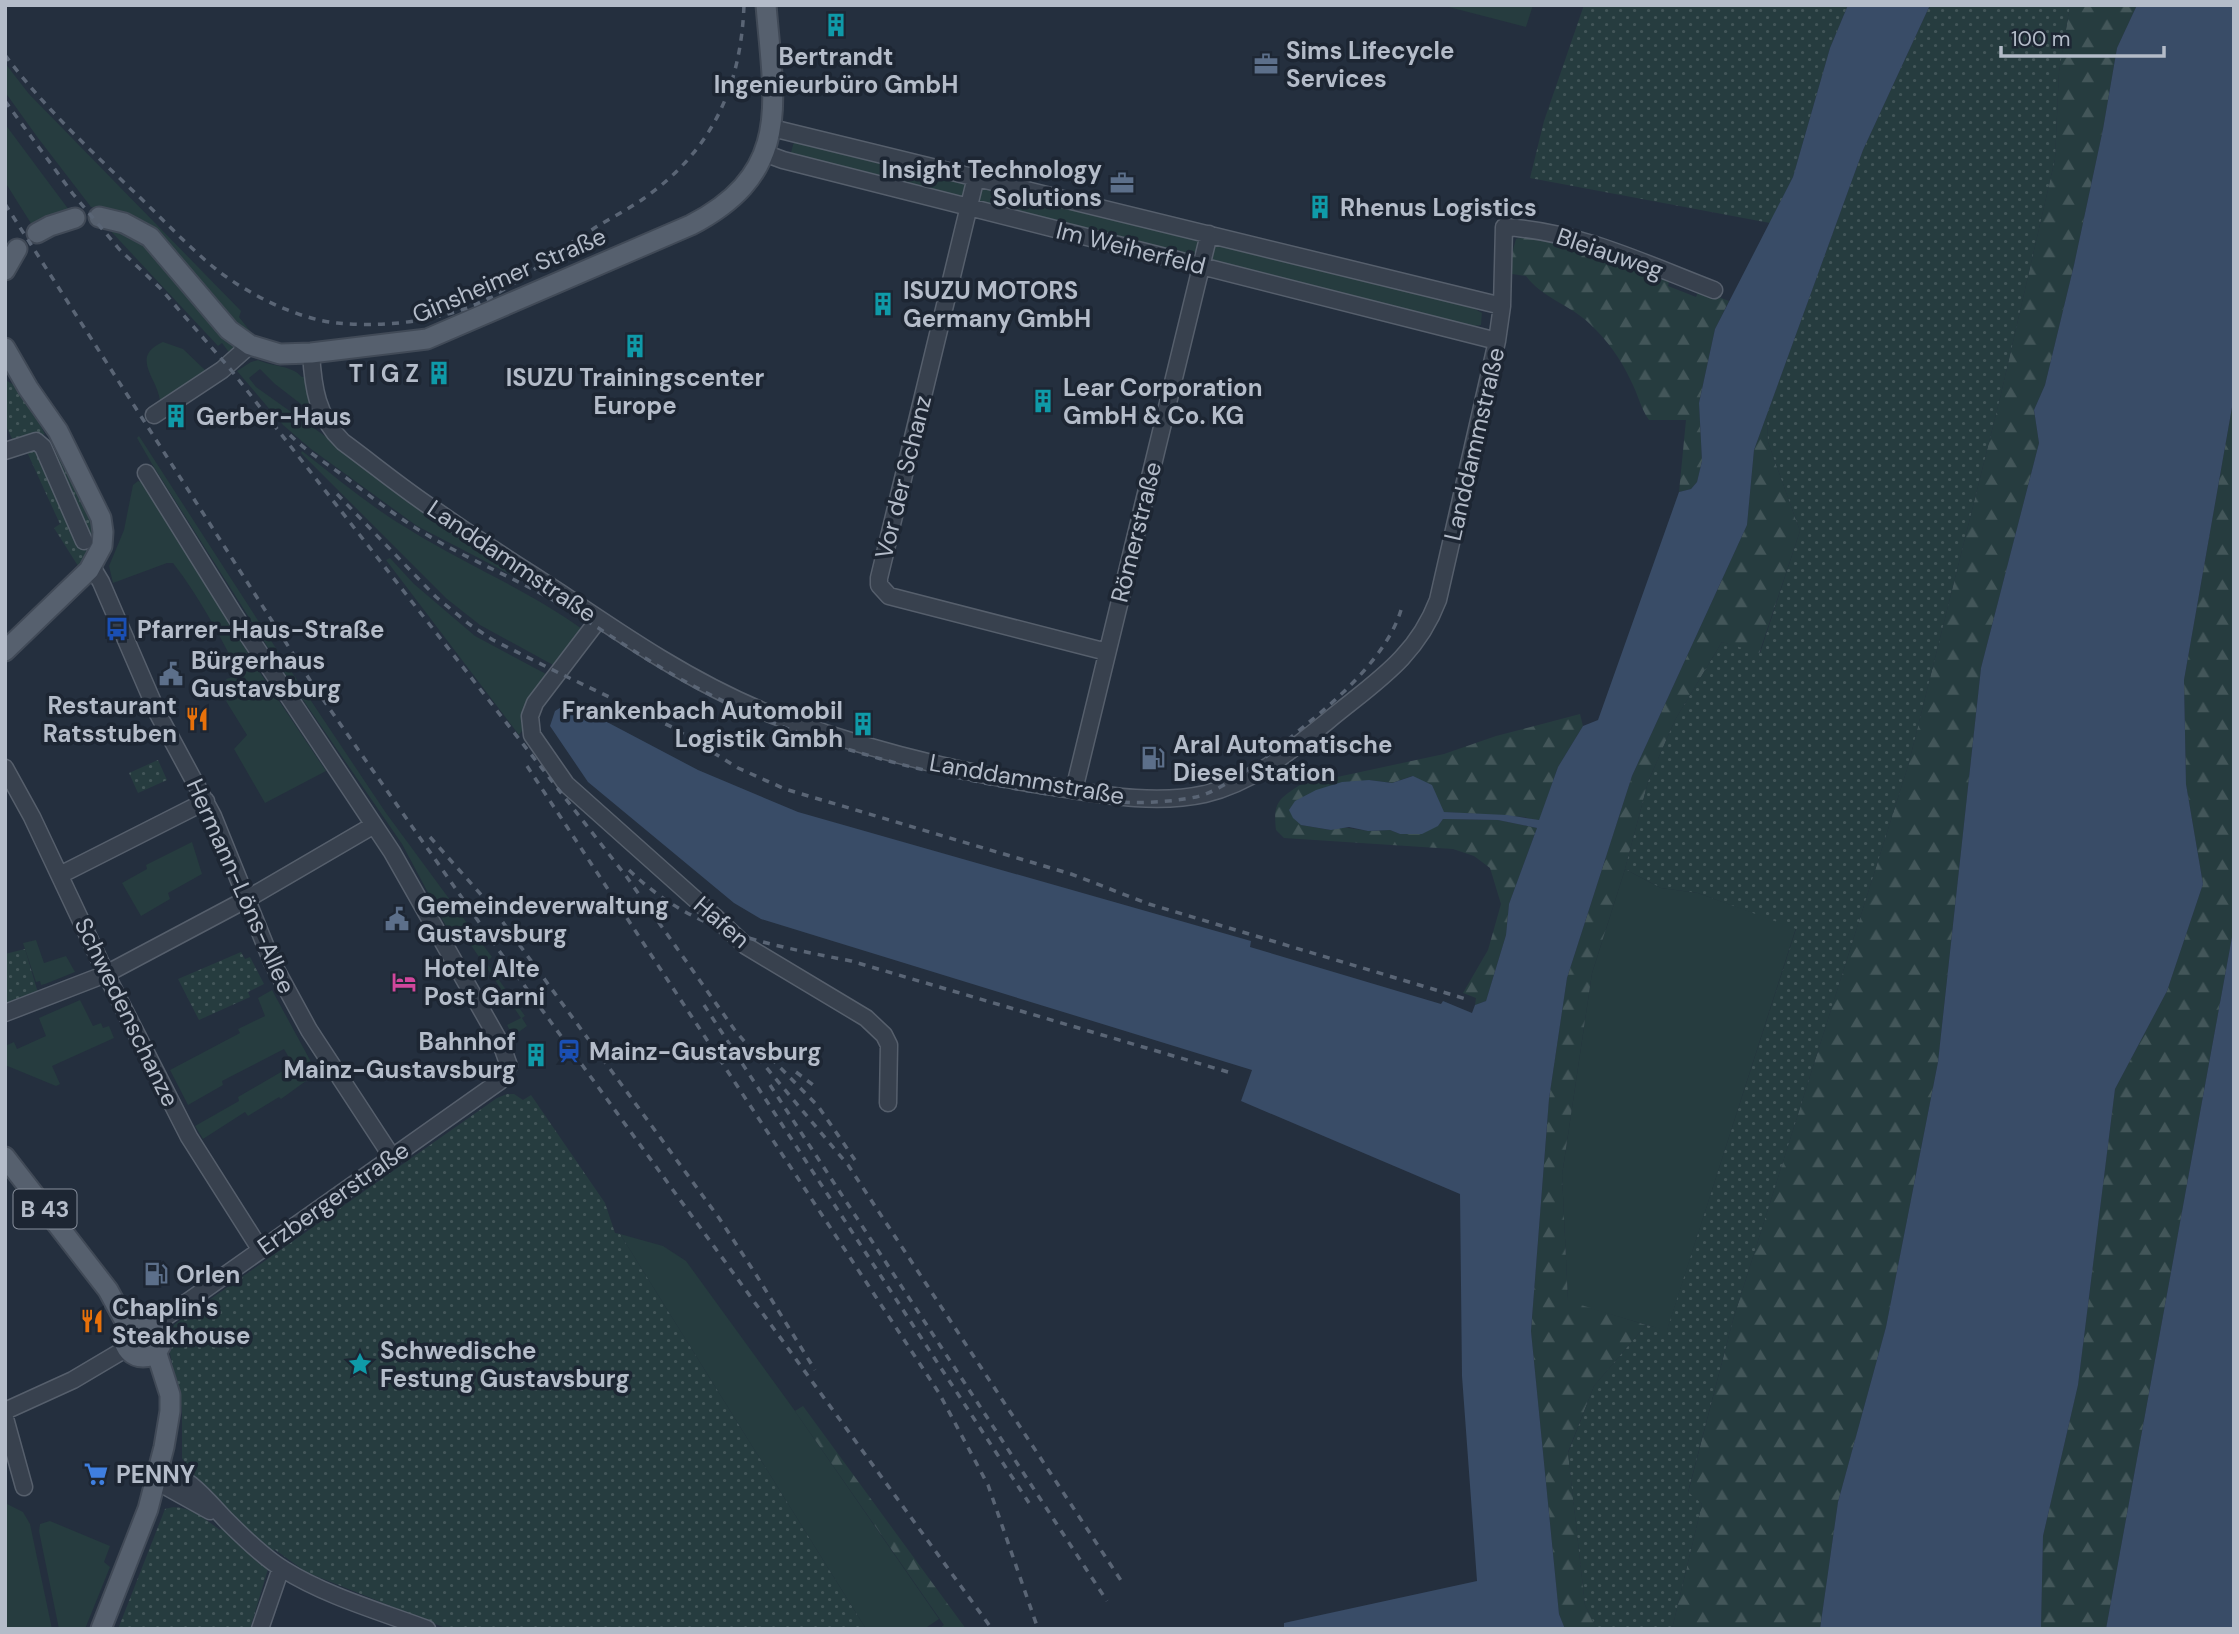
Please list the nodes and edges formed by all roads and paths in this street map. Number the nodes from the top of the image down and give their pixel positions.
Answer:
1 (766, 5) edge
2 (772, 128) junction
3 (764, 153) junction
4 (976, 177) junction
5 (969, 207) junction
6 (99, 217) dead end
7 (75, 218) dead end
8 (1504, 227) joint
9 (37, 233) dead end
10 (1209, 234) junction
11 (18, 250) dead end
12 (1201, 266) junction
13 (5, 270) edge
14 (1714, 290) dead end
15 (1502, 306) junction
16 (1497, 341) junction
17 (250, 345) junction
18 (311, 353) junction
19 (8, 361) edge
20 (154, 415) dead end
21 (5, 452) edge
22 (146, 473) dead end
23 (84, 541) dead end
24 (92, 567) junction
25 (599, 619) junction
26 (5, 651) edge
27 (1107, 652) junction
28 (5, 768) edge
29 (1074, 790) junction
30 (206, 801) junction
31 (374, 825) junction
32 (60, 876) junction
33 (247, 899) junction
34 (106, 974) junction
35 (5, 1013) edge
36 (888, 1103) dead end
37 (5, 1157) edge
38 (392, 1157) junction
39 (260, 1249) junction
40 (132, 1324) junction
41 (156, 1324) junction
42 (127, 1348) junction
43 (152, 1354) junction
44 (5, 1411) edge
45 (5, 1418) edge
46 (158, 1474) junction
47 (24, 1486) dead end
48 (281, 1568) junction
49 (104, 1621) edge
50 (260, 1629) edge
51 (427, 1629) edge

1 - 2 main road, Ginsheimer Straße
2 - 3 main road, Ginsheimer Straße
2 - 4 street, Im Weiherfeld
3 - 5 street, Im Weiherfeld
3 - 18 main road, Ginsheimer Straße
4 - 5 street, Vor der Schanz
4 - 10 street, Im Weiherfeld
5 - 12 street, Im Weiherfeld
5 - 27 street, Vor der Schanz
6 - 17 main road, Ginsheimer Straße
7 - 9 main road
8 - 14 street, Bleiauweg
8 - 15 street, Landdammstraße
10 - 12 street, Römerstraße
10 - 15 street, Im Weiherfeld
11 - 13 main road
12 - 16 street, Im Weiherfeld
12 - 27 street, Römerstraße
15 - 16 street, Landdammstraße
16 - 29 street, Landdammstraße
17 - 18 main road, Ginsheimer Straße
17 - 20 street
18 - 25 street, Landdammstraße
19 - 24 main road
21 - 23 street
22 - 31 street
24 - 26 main road
24 - 30 street, Hermann-Löns-Allee
25 - 29 street, Landdammstraße
25 - 36 street, Hafen
27 - 29 street, Römerstraße
28 - 32 street, Schwedenschanze
30 - 32 street
30 - 33 street, Hermann-Löns-Allee
31 - 33 street
31 - 38 street, Erzbergerstraße
32 - 34 street, Schwedenschanze
33 - 34 street
33 - 38 street, Hermann-Löns-Allee
34 - 35 street
34 - 39 street, Schwedenschanze
37 - 40 main road, B 43
38 - 39 street, Erzbergerstraße
39 - 41 street, Erzbergerstraße
40 - 41 main road
40 - 42 main road
41 - 43 main road
42 - 43 main road
42 - 44 street
43 - 46 main road
45 - 47 street
46 - 48 street
46 - 49 main road
48 - 50 street
48 - 51 street

